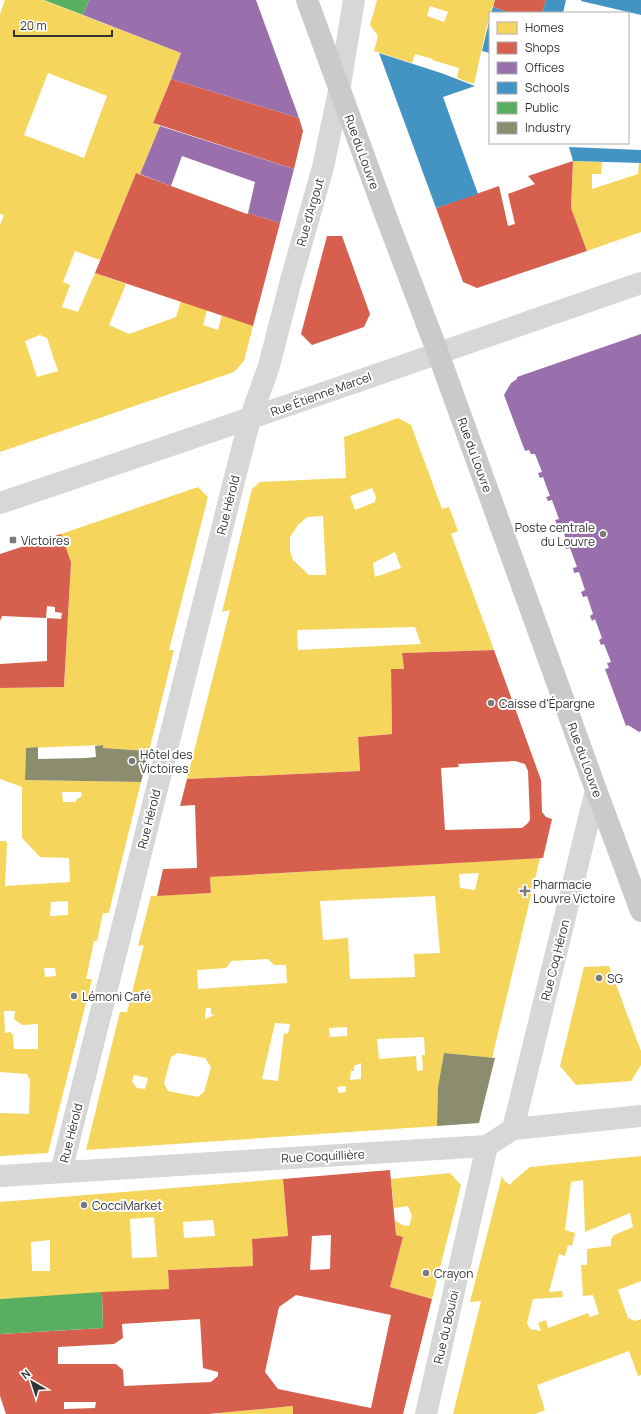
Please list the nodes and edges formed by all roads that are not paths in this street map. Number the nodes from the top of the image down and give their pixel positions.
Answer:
1 (307, 0) edge
2 (354, 0) edge
3 (339, 90) junction
4 (641, 283) edge
5 (438, 353) junction
6 (250, 420) junction
7 (0, 503) edge
8 (596, 790) junction
9 (641, 911) edge
10 (641, 1116) edge
11 (513, 1129) junction
12 (487, 1146) junction
13 (61, 1172) junction
14 (0, 1176) edge
15 (426, 1414) edge

1 - 3 main road, Rue du Louvre
2 - 3 street, Rue d'Argout
3 - 5 main road, Rue du Louvre
3 - 6 street, Rue d'Argout
4 - 5 street, Rue Étienne Marcel
5 - 6 street, Rue Étienne Marcel
5 - 8 main road, Rue du Louvre
6 - 7 street, Rue Étienne Marcel
6 - 13 street, Rue Hérold
8 - 9 main road, Rue du Louvre
8 - 11 street, Rue Coq Héron
10 - 11 street, Rue Coquillière
11 - 12 street, Rue Coquillière
12 - 13 street, Rue Coquillière
12 - 15 street, Rue du Bouloi
13 - 14 street, Rue Coquillière

